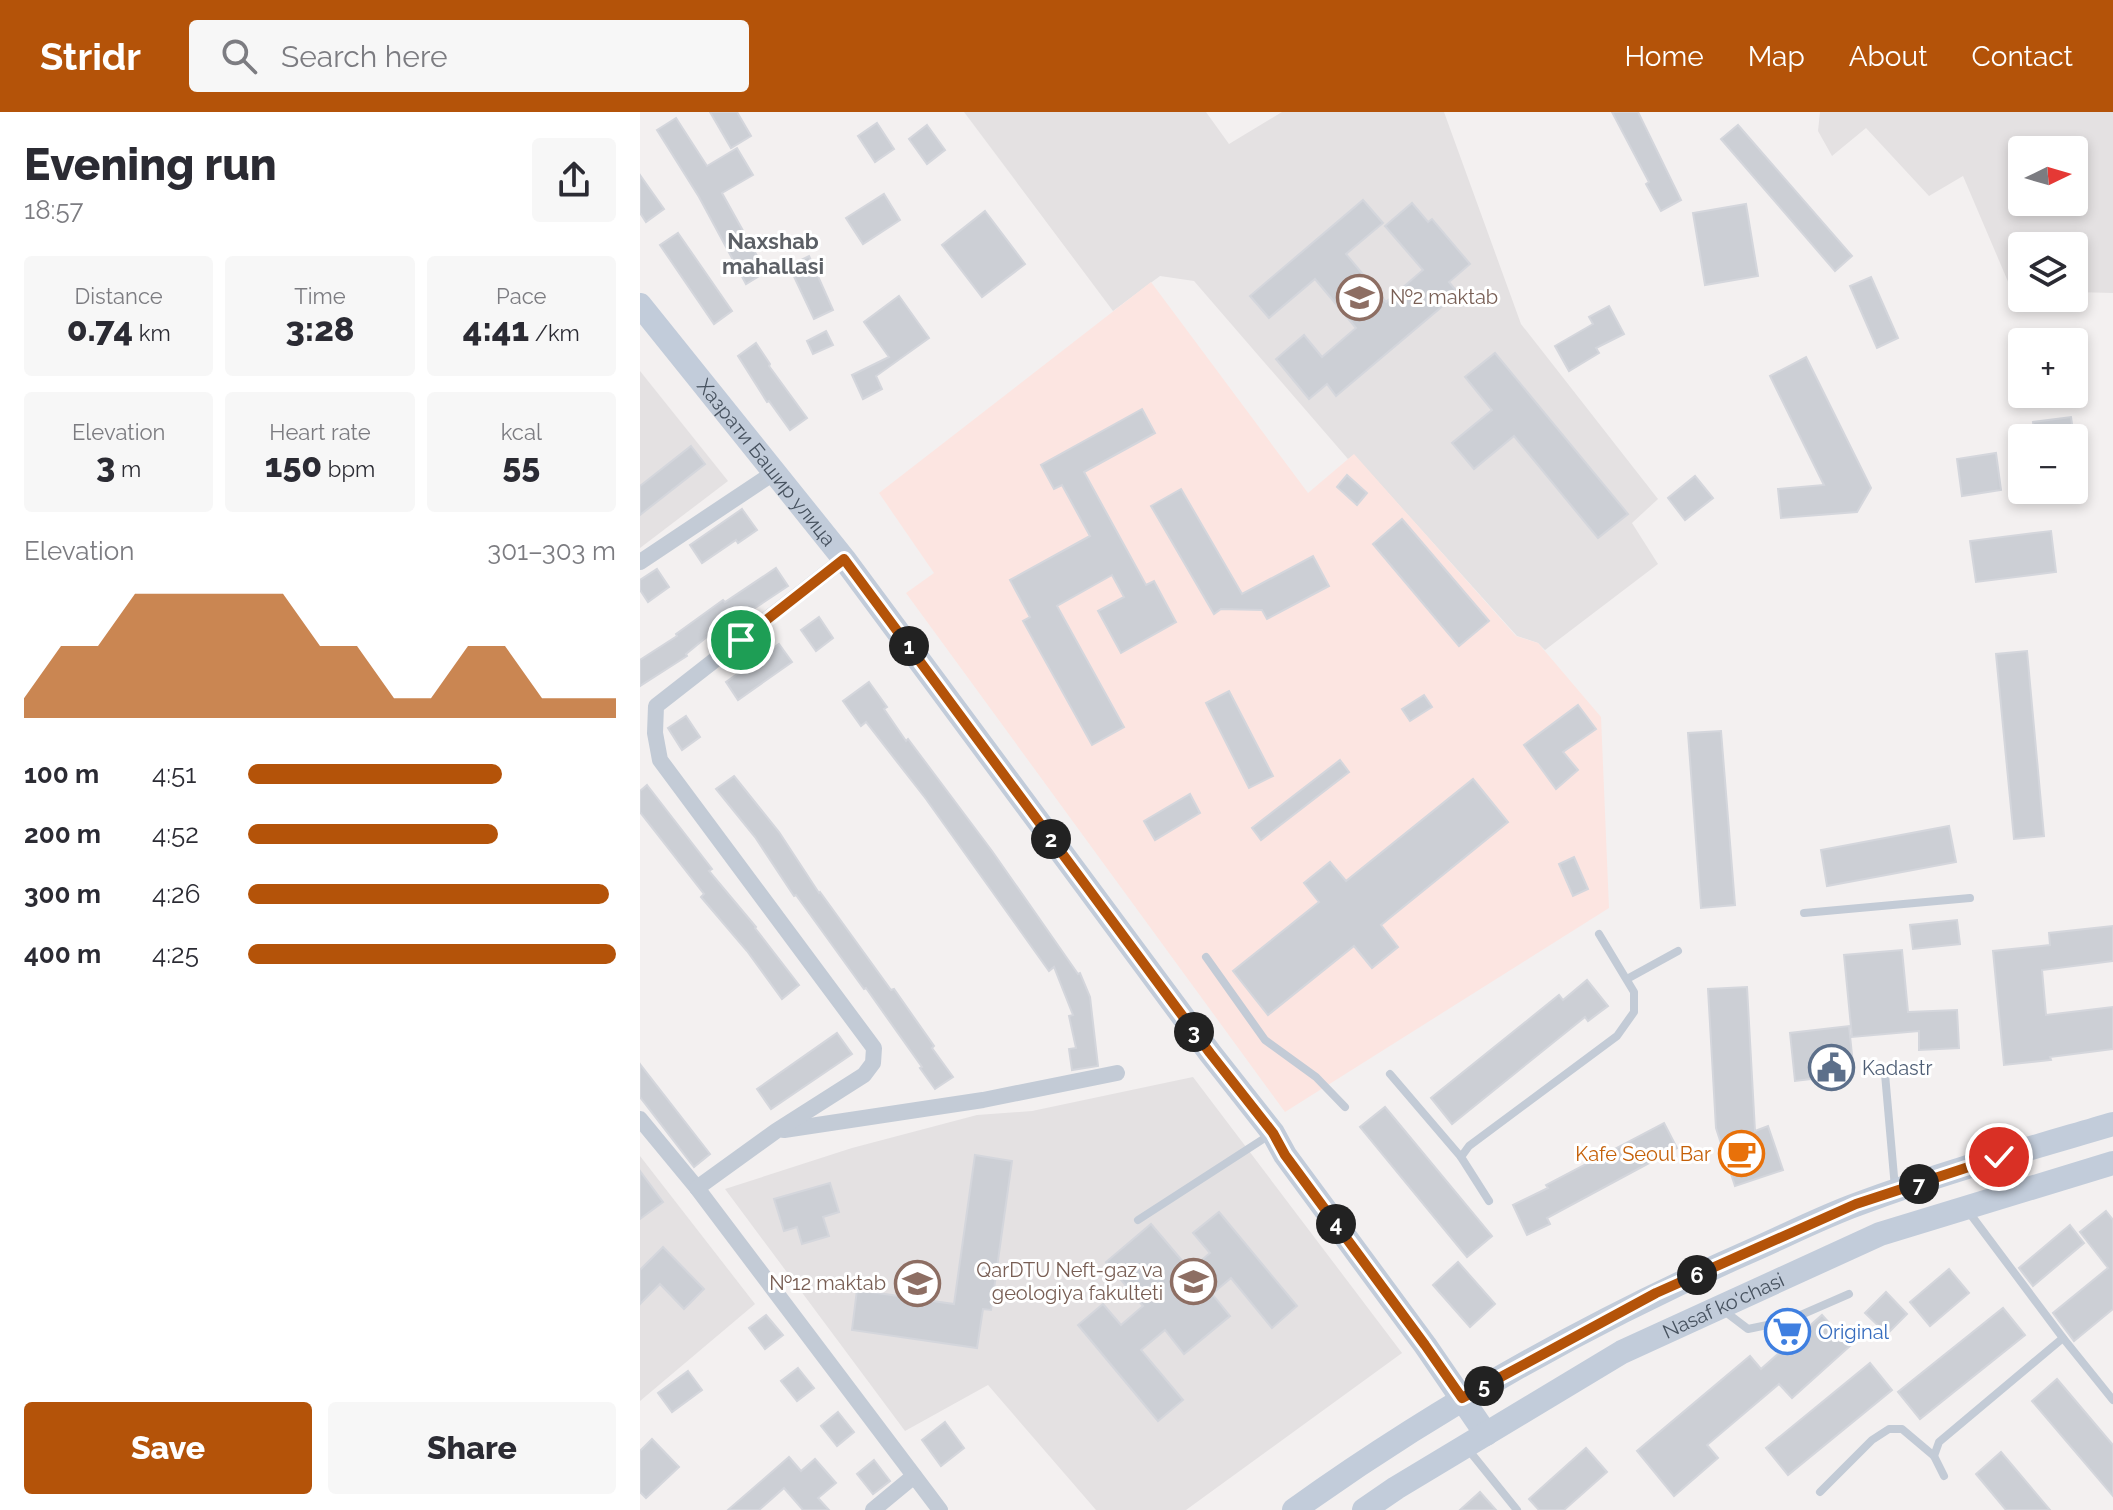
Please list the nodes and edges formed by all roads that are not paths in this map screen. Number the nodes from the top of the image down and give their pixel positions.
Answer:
1 (640, 305) edge
2 (775, 472) junction
3 (844, 559) junction
4 (640, 562) edge
5 (1970, 898) dead end
6 (1804, 913) dead end
7 (1599, 934) dead end
8 (1678, 951) dead end
9 (1206, 957) dead end
10 (1627, 979) junction
11 (1117, 1073) dead end
12 (1390, 1074) dead end
13 (1885, 1074) dead end
14 (1345, 1107) dead end
15 (640, 1119) edge
16 (2113, 1124) edge
17 (776, 1131) junction
18 (1273, 1133) junction
19 (1461, 1157) junction
20 (2113, 1163) edge
21 (697, 1188) junction
22 (1895, 1191) junction
23 (1489, 1201) dead end
24 (1966, 1207) junction
25 (1138, 1220) dead end
26 (1849, 1294) dead end
27 (1719, 1307) junction
28 (2063, 1338) junction
29 (1462, 1398) junction
30 (2113, 1400) edge
31 (1476, 1440) junction
32 (1934, 1456) junction
33 (914, 1476) junction
34 (1944, 1476) dead end
35 (1820, 1492) dead end
36 (873, 1510) edge
37 (940, 1510) edge
38 (1294, 1510) edge
39 (1364, 1510) edge
40 (1517, 1510) edge

1 - 2 main road, Хазрати Башир улица
2 - 3 main road, Хазрати Башир улица
2 - 4 street
3 - 17 street
3 - 18 main road, Хазрати Башир улица
5 - 6 lane
7 - 10 lane
8 - 10 lane
9 - 14 lane
10 - 19 lane
11 - 17 street
12 - 19 lane
13 - 22 lane
15 - 21 street
16 - 22 main road, Nasaf ko‘chasi
17 - 21 street
18 - 25 lane
18 - 29 main road, Хазрати Башир улица
19 - 23 lane
20 - 24 main road, Nasaf ko‘chasi
21 - 33 street
22 - 29 main road, Nasaf ko‘chasi
24 - 27 main road, Nasaf ko‘chasi
24 - 28 lane
26 - 27 lane
27 - 31 main road, Nasaf ko‘chasi
28 - 30 lane
28 - 32 lane
29 - 31 main road, Хазрати Башир улица
29 - 38 main road, Nasaf ko‘chasi
31 - 39 main road, Nasaf ko‘chasi
31 - 40 lane
32 - 34 lane
32 - 35 lane
33 - 36 street
33 - 37 street

